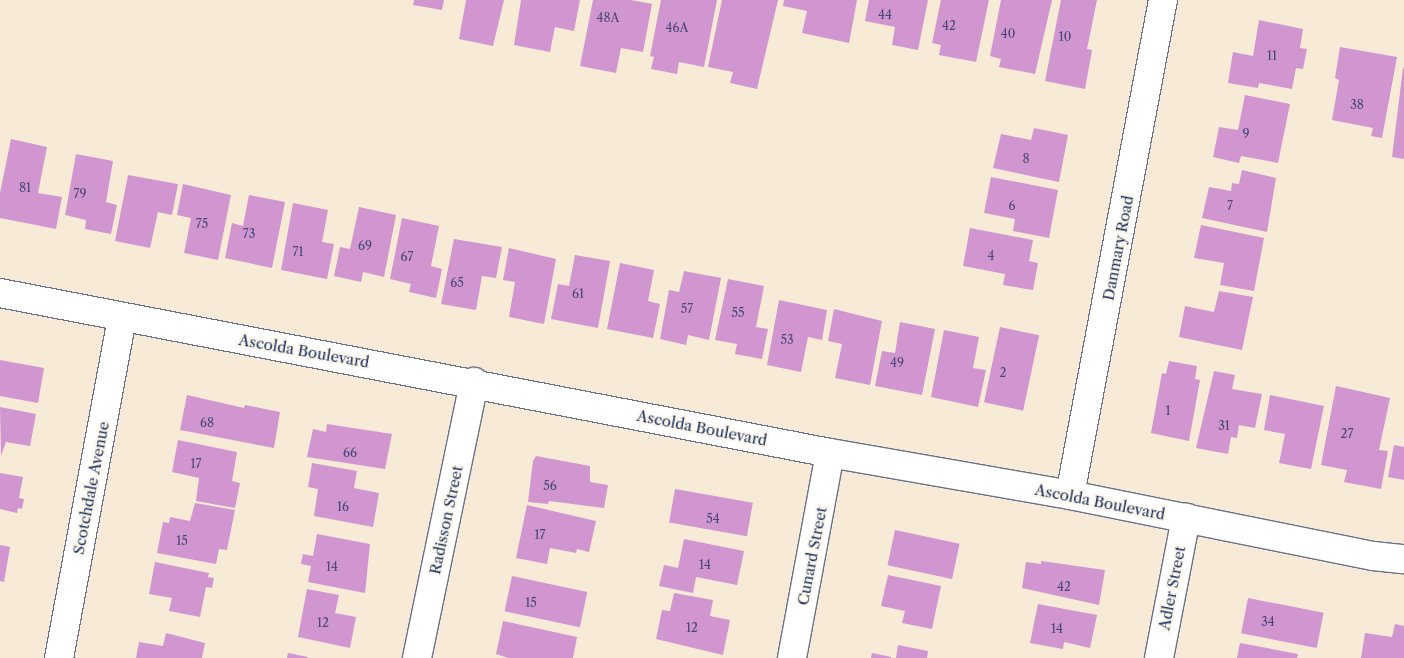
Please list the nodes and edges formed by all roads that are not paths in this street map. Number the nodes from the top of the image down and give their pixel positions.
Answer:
1 (1164, 0) edge
2 (0, 293) edge
3 (122, 318) junction
4 (474, 382) junction
5 (830, 453) junction
6 (1070, 495) junction
7 (1186, 518) junction
8 (1404, 559) edge
9 (58, 658) edge
10 (417, 658) edge
11 (792, 658) edge
12 (1159, 658) edge

1 - 6 street, Danmary Road
2 - 3 street, Ascolda Boulevard
3 - 4 street, Ascolda Boulevard
3 - 9 street, Scotchdale Avenue
4 - 5 street, Ascolda Boulevard
4 - 10 street, Radisson Street
5 - 6 street, Ascolda Boulevard
5 - 11 street, Cunard Street
6 - 7 street, Ascolda Boulevard
7 - 8 street, Ascolda Boulevard
7 - 12 street, Adler Street

